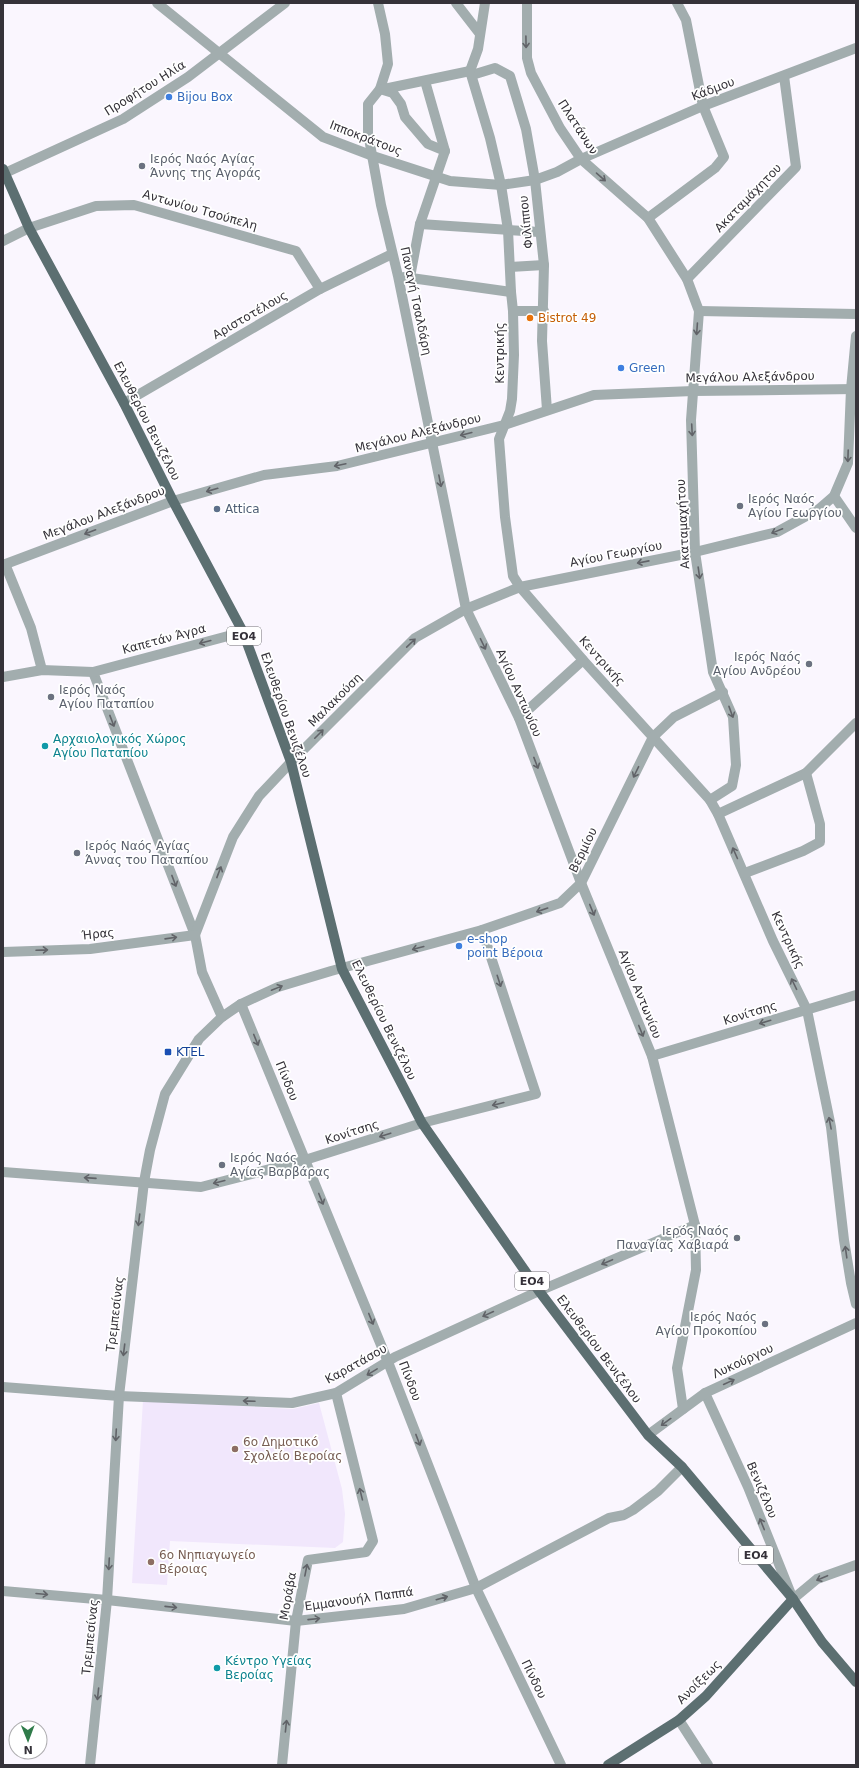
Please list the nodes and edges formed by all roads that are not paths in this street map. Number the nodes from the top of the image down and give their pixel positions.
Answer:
1 (157, 3) edge
2 (285, 3) edge
3 (378, 3) edge
4 (456, 3) edge
5 (485, 3) edge
6 (527, 3) edge
7 (677, 3) edge
8 (480, 34) junction
9 (856, 48) edge
10 (219, 53) junction
11 (471, 73) junction
12 (784, 76) junction
13 (425, 81) junction
14 (380, 89) junction
15 (703, 106) junction
16 (445, 151) junction
17 (373, 156) junction
18 (581, 159) junction
19 (4, 171) edge
20 (437, 178) junction
21 (535, 180) junction
22 (501, 185) junction
23 (648, 218) junction
24 (420, 224) junction
25 (29, 228) junction
26 (508, 230) junction
27 (539, 232) junction
28 (3, 241) edge
29 (392, 254) junction
30 (544, 265) junction
31 (510, 267) junction
32 (398, 276) junction
33 (410, 277) junction
34 (687, 278) junction
35 (320, 289) junction
36 (511, 292) junction
37 (513, 311) junction
38 (544, 311) junction
39 (699, 311) junction
40 (856, 314) edge
41 (856, 336) edge
42 (854, 389) edge
43 (694, 391) junction
44 (124, 403) junction
45 (547, 410) junction
46 (504, 425) junction
47 (433, 443) junction
48 (834, 496) junction
49 (173, 501) junction
50 (856, 528) edge
51 (695, 552) junction
52 (4, 564) edge
53 (520, 586) junction
54 (466, 609) junction
55 (243, 632) junction
56 (583, 660) junction
57 (42, 670) junction
58 (93, 672) junction
59 (3, 677) edge
60 (723, 692) junction
61 (519, 718) junction
62 (856, 723) edge
63 (653, 737) junction
64 (291, 762) junction
65 (806, 772) junction
66 (710, 800) junction
67 (718, 814) junction
68 (745, 873) junction
69 (581, 884) junction
70 (482, 930) junction
71 (195, 935) junction
72 (3, 950) edge
73 (342, 969) junction
74 (856, 995) edge
75 (241, 1004) junction
76 (806, 1010) junction
77 (222, 1017) junction
78 (652, 1056) junction
79 (422, 1123) junction
80 (305, 1160) junction
81 (3, 1172) edge
82 (144, 1182) junction
83 (695, 1225) junction
84 (853, 1282) edge
85 (539, 1291) junction
86 (856, 1304) edge
87 (856, 1323) edge
88 (388, 1362) junction
89 (3, 1387) edge
90 (336, 1393) junction
91 (705, 1393) junction
92 (119, 1396) junction
93 (683, 1409) junction
94 (648, 1435) junction
95 (682, 1467) junction
96 (856, 1565) edge
97 (476, 1588) junction
98 (3, 1591) edge
99 (793, 1599) junction
100 (107, 1600) junction
101 (296, 1621) junction
102 (856, 1682) edge
103 (679, 1720) junction
104 (90, 1765) edge
105 (282, 1765) edge
106 (561, 1765) edge
107 (608, 1765) edge
108 (708, 1765) edge

1 - 10 street, Ιπποκράτους
2 - 10 street, Προφήτου Ηλία
3 - 14 street, Παναγή Τσαλδάρη
4 - 8 street
5 - 8 street
6 -> 18 street, Πλατάνων
7 - 15 street
8 - 11 street
9 - 12 street, Κάδμου
10 - 17 street, Ιπποκράτους
10 - 19 street, Προφήτου Ηλία
11 - 13 street, Φιλίππου
11 - 21 street, Φιλίππου
11 - 22 street, Κεντρικής
12 - 15 street, Κάδμου
12 - 34 street, Ακαταμάχητου
13 - 14 street, Φιλίππου
13 - 16 street
14 - 16 street
14 - 17 street, Παναγή Τσαλδάρη
15 - 18 street, Κάδμου
15 - 23 street
16 - 20 street
17 - 20 street, Ιπποκράτους
17 - 29 street, Παναγή Τσαλδάρη
18 - 21 street, Ιπποκράτους
18 -> 23 street, Πλατάνων
19 - 25 main road, Ελευθερίου Βενιζέλου / ΕΟ4
20 - 22 street, Ιπποκράτους
20 - 24 street
21 - 22 street, Ιπποκράτους
21 - 27 street, Φιλίππου
22 - 26 street, Κεντρικής
23 - 34 street, Πλατάνων
24 - 26 street
24 - 33 street
25 - 28 street, Αντωνίου Τσούπελη
25 - 35 street, Αντωνίου Τσούπελη
25 - 44 main road, Ελευθερίου Βενιζέλου / ΕΟ4
26 - 27 street
26 - 31 street, Κεντρικής
27 - 30 street, Φιλίππου
29 - 32 street, Παναγή Τσαλδάρη
29 - 35 street, Αριστοτέλους
30 - 31 street
30 - 38 street, Φιλίππου
31 - 36 street, Κεντρικής
32 - 33 street
32 - 47 street, Παναγή Τσαλδάρη
33 - 36 street
34 - 39 street, Ακαταμαχήτου
35 - 44 street, Αριστοτέλους
36 - 37 street, Κεντρικής
37 - 38 street
37 - 46 street, Κεντρικής
38 - 45 street, Φιλίππου
39 - 40 street
39 -> 43 street, Ακαταμαχήτου
41 - 42 street, Αγίου Γεωργίου
42 - 43 street, Μεγάλου Αλεξάνδρου
42 -> 48 street, Αγίου Γεωργίου
43 - 45 street, Μεγάλου Αλεξάνδρου
43 -> 51 street, Ακαταμαχήτου
44 - 49 main road, Ελευθερίου Βενιζέλου / ΕΟ4
45 - 46 street, Μεγάλου Αλεξάνδρου
46 -> 47 street, Μεγάλου Αλεξάνδρου
46 - 53 street, Κεντρικής
47 -> 49 street, Μεγάλου Αλεξάνδρου
47 -> 54 street, Παναγή Τσαλδάρη
48 - 50 street
48 -> 51 street, Αγίου Γεωργίου
49 -> 52 street, Μεγάλου Αλεξάνδρου
49 - 55 main road, Ελευθερίου Βενιζέλου / ΕΟ4
51 -> 53 street, Αγίου Γεωργίου
51 -> 60 street, Ακαταμαχήτου
52 - 57 street
53 - 54 street, Μαλακούση
53 - 56 street, Κεντρικής
54 -> 61 street, Αγίου Αντωνίου
64 -> 54 street, Μαλακούση
55 -> 58 street, Καπετάν Άγρα
55 - 64 main road, Ελευθερίου Βενιζέλου / ΕΟ4
56 - 61 street
56 - 63 street, Κεντρικής
57 - 58 street, Καπετάν Άγρα
57 - 59 street, Καπετάν Άγρα
58 -> 71 street
60 - 63 street, Βερμίου
60 -> 66 street, Ακαταμαχήτου
61 -> 69 street, Αγίου Αντωνίου
62 - 65 street
63 - 66 street, Κεντρικής
63 -> 69 street, Βερμίου
71 -> 64 street, Μαλακούση
64 - 73 main road, Ελευθερίου Βενιζέλου / ΕΟ4
65 - 67 street
65 - 68 street
66 - 67 street, Κεντρικής
68 -> 67 street, Κεντρικής
76 -> 68 street, Κεντρικής
69 -> 70 street, Βερμίου
69 -> 78 street, Αγίου Αντωνίου
70 -> 73 street, Βερμίου
70 -> 79 street, Κονίτσης
72 -> 71 street, Ήρας
71 - 77 street
75 -> 73 street, Τρεμπεσίνας
73 - 79 main road, Ελευθερίου Βενιζέλου / ΕΟ4
74 - 76 street, Κονίτσης
75 - 77 street, Τρεμπεσίνας
75 -> 80 street, Πίνδου
76 -> 78 street, Κονίτσης
84 -> 76 street, Κεντρικής
77 - 82 street, Τρεμπεσίνας
78 - 83 street, Αγίου Αντωνίου
79 -> 80 street, Κονίτσης
79 - 85 main road, Ελευθερίου Βενιζέλου / ΕΟ4
80 -> 82 street, Κονίτσης
80 -> 88 street, Πίνδου
82 -> 81 street, Κονίτσης
82 -> 92 street, Τρεμπεσίνας
83 -> 85 street, Καρατάσου
83 - 93 street, Αγίου Αντωνίου
84 - 86 street, Κεντρικής
85 -> 88 street, Καρατάσου
85 - 94 main road, Ελευθερίου Βενιζέλου / ΕΟ4
91 -> 87 street, Λυκούργου
88 -> 90 street, Καρατάσου
88 -> 97 street, Πίνδου
89 - 92 street, Καρατάσου
90 -> 92 street, Καρατάσου
101 -> 90 street, Μοράβα
91 - 93 street, Λυκούργου
99 -> 91 street, Βενιζέλου
92 -> 100 street, Τρεμπεσίνας
93 -> 94 street, Λυκούργου
94 - 95 main road, Ελευθερίου Βενιζέλου / ΕΟ4
95 - 97 street, Εμμανουήλ Παππά
95 - 99 main road, Ελευθερίου Βενιζέλου / ΕΟ4
96 -> 99 street
101 -> 97 street, Εμμανουήλ Παππά
97 - 106 street, Πίνδου
98 -> 100 street, Εμμανουήλ Παππά
99 - 102 main road, Ελευθερίου Βενιζέλου / ΕΟ4
99 - 103 main road, Ανοίξεως
100 -> 101 street, Εμμανουήλ Παππά
100 -> 104 street, Τρεμπεσίνας
105 -> 101 street, Μοράβα
103 - 107 main road, Ανοίξεως
103 - 108 street

